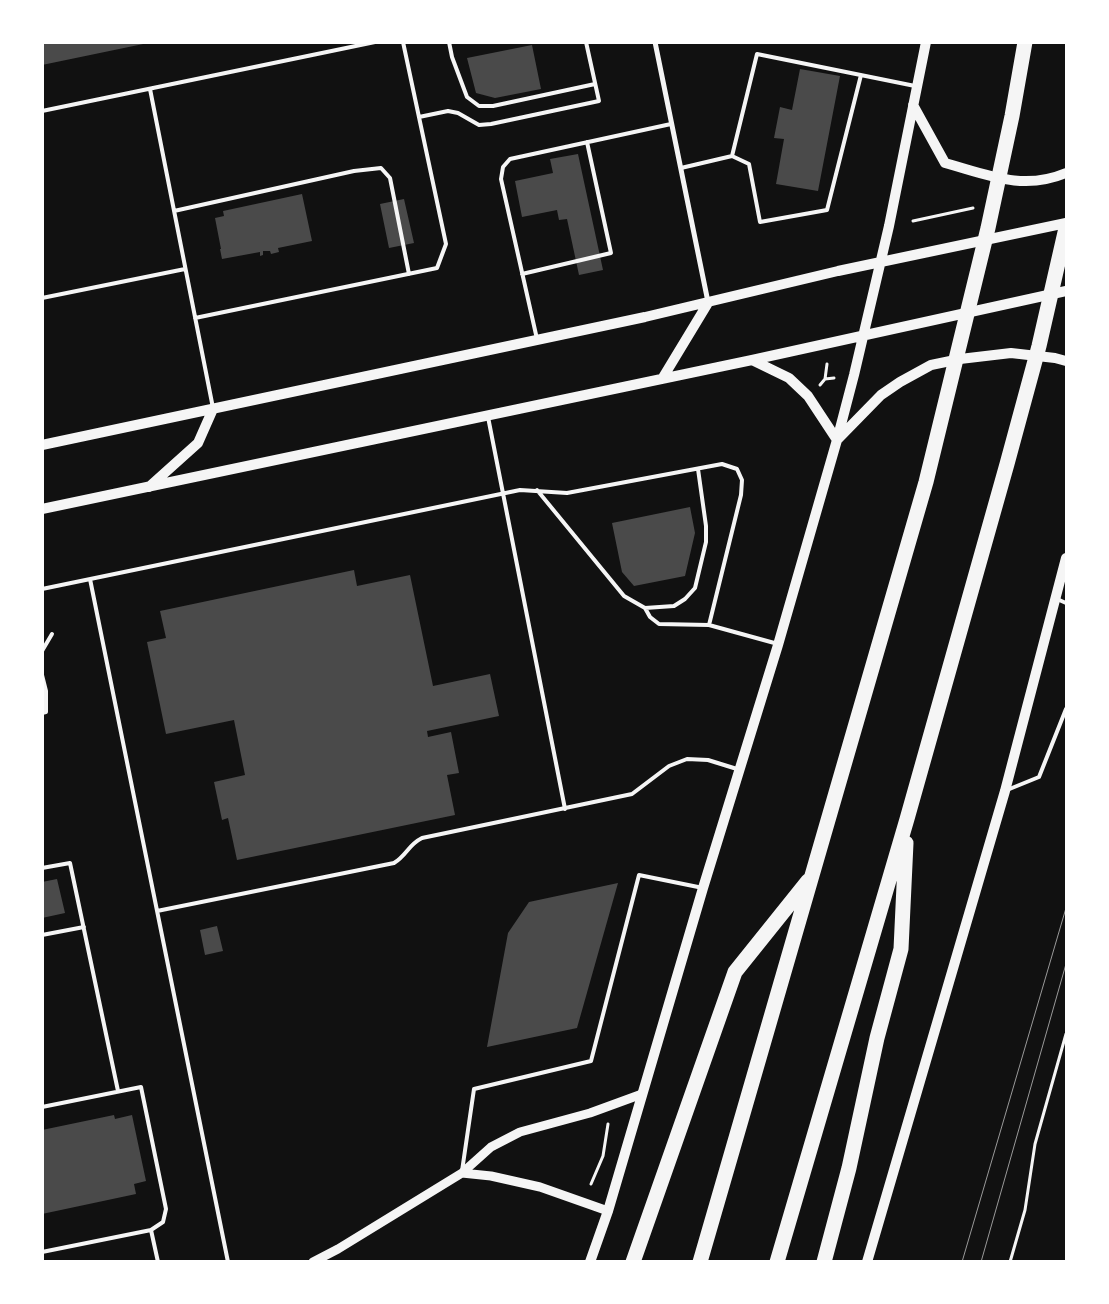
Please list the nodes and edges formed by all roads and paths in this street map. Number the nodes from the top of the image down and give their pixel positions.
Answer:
1 (375, 42) edge
2 (403, 42) edge
3 (449, 42) edge
4 (586, 42) edge
5 (654, 42) edge
6 (926, 42) edge
7 (1025, 42) edge
8 (861, 75) junction
9 (595, 84) junction
10 (917, 86) junction
11 (150, 89) junction
12 (913, 105) junction
13 (42, 111) edge
14 (419, 117) junction
15 (672, 124) junction
16 (587, 142) junction
17 (732, 156) junction
18 (681, 168) junction
19 (1066, 173) edge
20 (174, 211) junction
21 (1066, 223) edge
22 (1066, 228) edge
23 (880, 262) junction
24 (185, 269) junction
25 (409, 274) junction
26 (522, 274) junction
27 (1066, 291) edge
28 (42, 298) edge
29 (708, 303) junction
30 (195, 318) junction
31 (863, 335) junction
32 (537, 340) junction
33 (752, 360) junction
34 (1066, 361) edge
35 (827, 364) dead end
36 (834, 378) dead end
37 (662, 379) junction
38 (213, 409) junction
39 (488, 415) junction
40 (837, 440) junction
41 (42, 444) edge
42 (698, 469) junction
43 (149, 487) junction
44 (537, 490) junction
45 (504, 493) junction
46 (42, 510) edge
47 (1066, 558) edge
48 (90, 579) junction
49 (42, 589) edge
50 (1054, 599) junction
51 (1066, 602) edge
52 (645, 608) junction
53 (709, 625) junction
54 (52, 634) dead end
55 (778, 645) junction
56 (42, 651) edge
57 (42, 675) edge
58 (1066, 710) edge
59 (42, 713) edge
60 (740, 770) junction
61 (1004, 791) junction
62 (565, 809) junction
63 (907, 819) junction
64 (42, 868) edge
65 (813, 875) junction
66 (703, 888) junction
67 (157, 912) junction
68 (84, 927) junction
69 (42, 935) edge
70 (1066, 1034) edge
71 (118, 1091) junction
72 (642, 1094) junction
73 (42, 1107) edge
74 (608, 1124) dead end
75 (462, 1173) junction
76 (591, 1184) dead end
77 (608, 1210) junction
78 (151, 1230) junction
79 (42, 1252) edge
80 (158, 1262) edge
81 (228, 1262) edge
82 (313, 1262) edge
83 (590, 1262) edge
84 (633, 1262) edge
85 (700, 1262) edge
86 (777, 1262) edge
87 (824, 1262) edge
88 (868, 1262) edge
89 (1010, 1262) edge

1 - 11 lane
2 - 14 lane
3 - 9 lane
4 - 9 lane
5 - 15 street
6 - 10 main road
7 - 65 highway
8 - 10 lane
8 - 17 lane
8 - 17 lane
9 - 14 lane
10 - 12 main road
11 - 13 lane
11 - 20 lane
12 - 19 main road
12 - 23 main road
14 - 25 lane
15 - 16 lane
15 - 18 street
16 - 26 lane
16 - 26 lane
17 - 18 lane
18 - 29 street
20 - 24 lane
20 - 25 lane
21 - 23 main road
22 - 63 highway
23 - 29 main road
23 - 31 main road
24 - 28 lane
24 - 30 lane
25 - 30 lane
26 - 32 lane
27 - 31 main road
29 - 32 main road
29 - 37 main road
30 - 38 lane
31 - 33 main road
31 - 40 main road
32 - 38 main road
33 - 37 main road
33 - 40 main road
34 - 40 main road
35 - 36 path
37 - 39 main road
38 - 41 main road
38 - 43 main road
39 - 43 main road
39 - 45 lane
40 - 55 main road
42 - 44 lane
42 - 52 lane
42 - 53 lane
43 - 46 main road
44 - 45 lane
44 - 52 lane
45 - 48 lane
45 - 62 lane
47 - 50 main road
48 - 49 lane
48 - 67 lane
50 - 51 lane
50 - 61 main road
52 - 53 lane
53 - 55 lane
54 - 56 lane
55 - 60 main road
57 - 59 lane
58 - 61 lane
60 - 62 lane
60 - 66 main road
61 - 88 main road
62 - 67 lane
63 - 86 highway
63 - 87 highway
64 - 68 lane
65 - 84 highway
65 - 85 highway
66 - 72 main road
66 - 75 lane
67 - 81 lane
68 - 69 lane
68 - 71 lane
70 - 89 path
71 - 73 lane
71 - 78 lane
72 - 75 street
72 - 77 main road
74 - 76 path
75 - 77 street
75 - 82 street
77 - 83 main road
78 - 79 lane
78 - 80 lane

